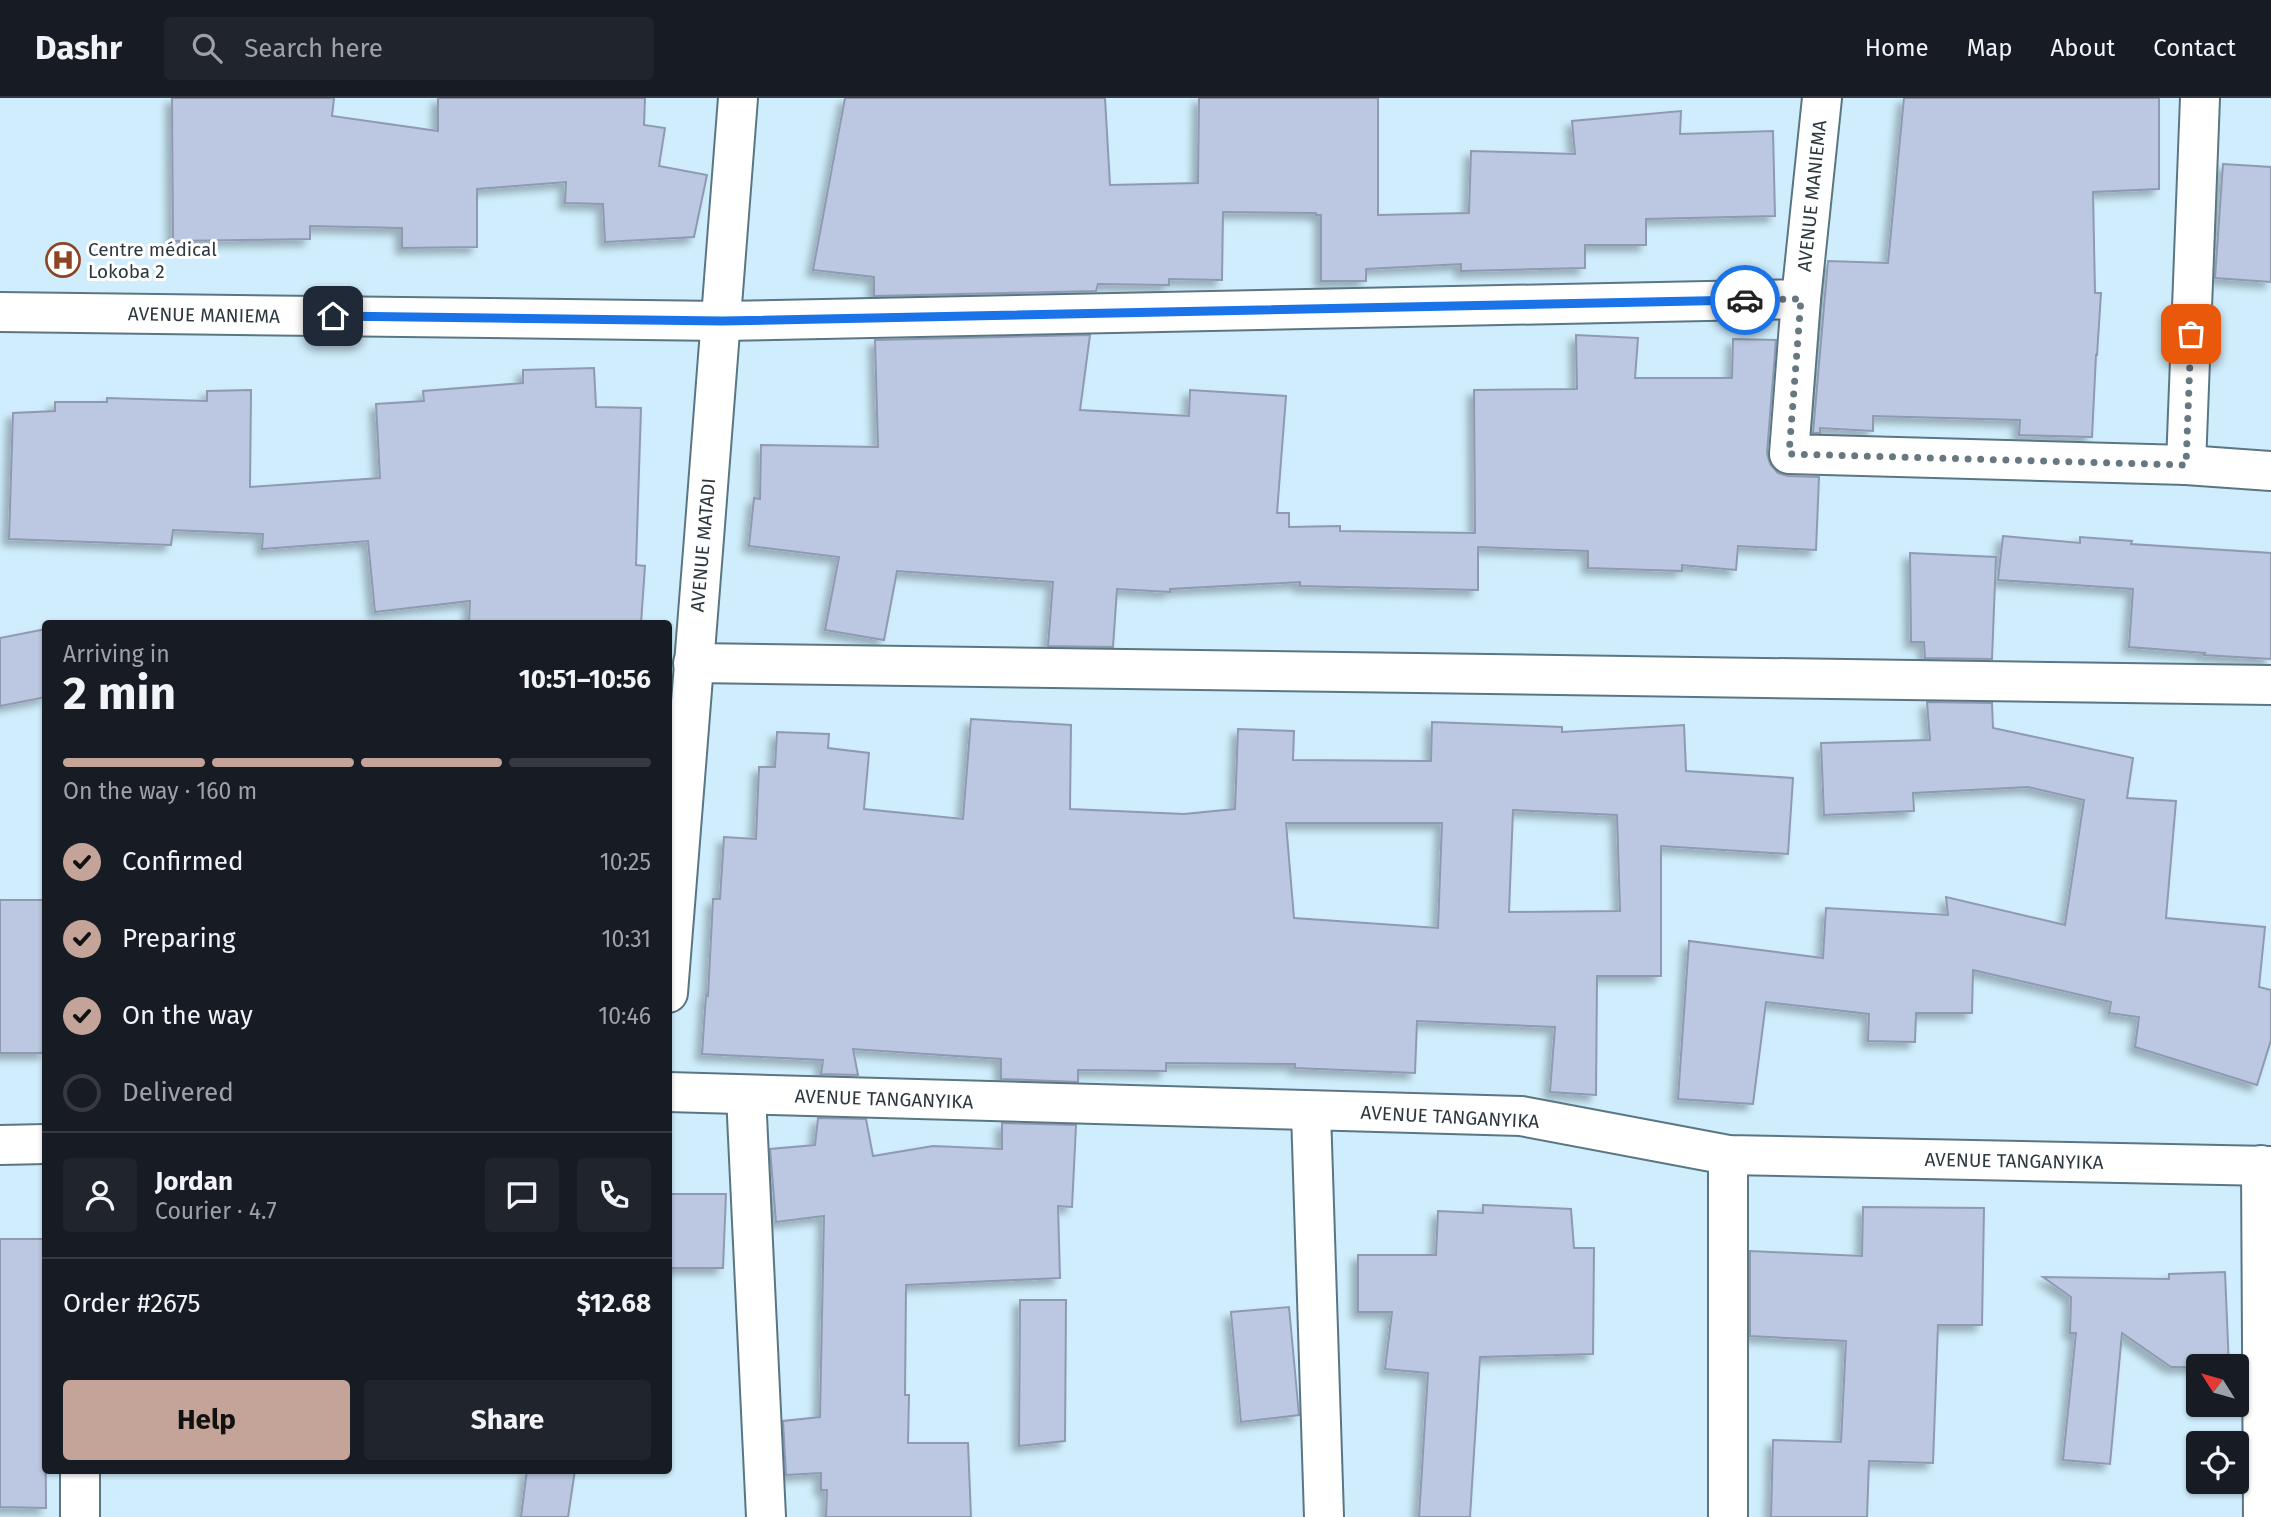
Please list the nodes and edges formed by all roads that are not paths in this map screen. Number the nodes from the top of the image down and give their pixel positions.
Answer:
1 (738, 98) edge
2 (1822, 98) edge
3 (2200, 98) edge
4 (1801, 299) junction
5 (0, 312) edge
6 (722, 321) junction
7 (2186, 465) junction
8 (2271, 471) edge
9 (693, 663) junction
10 (2271, 685) edge
11 (672, 940) edge
12 (672, 1092) edge
13 (746, 1095) junction
14 (1311, 1112) junction
15 (42, 1144) edge
16 (0, 1145) edge
17 (1728, 1155) junction
18 (2266, 1166) edge
19 (80, 1474) edge
20 (80, 1517) edge
21 (766, 1517) edge
22 (1324, 1517) edge
23 (1728, 1517) edge
24 (2263, 1517) edge

1 - 6 street, AVENUE MATADI
2 - 4 street, AVENUE MANIEMA
3 - 7 street
4 - 6 street, AVENUE MANIEMA
4 - 7 street
5 - 6 street, AVENUE MANIEMA
6 - 9 street, AVENUE MATADI
7 - 8 street
9 - 10 street
9 - 11 street, AVENUE MATADI
12 - 13 street, AVENUE TANGANYIKA
13 - 14 street, AVENUE TANGANYIKA
13 - 21 street
14 - 17 street, AVENUE TANGANYIKA
14 - 22 street
15 - 16 street
17 - 18 street, AVENUE TANGANYIKA
17 - 23 street
18 - 24 street
19 - 20 street

